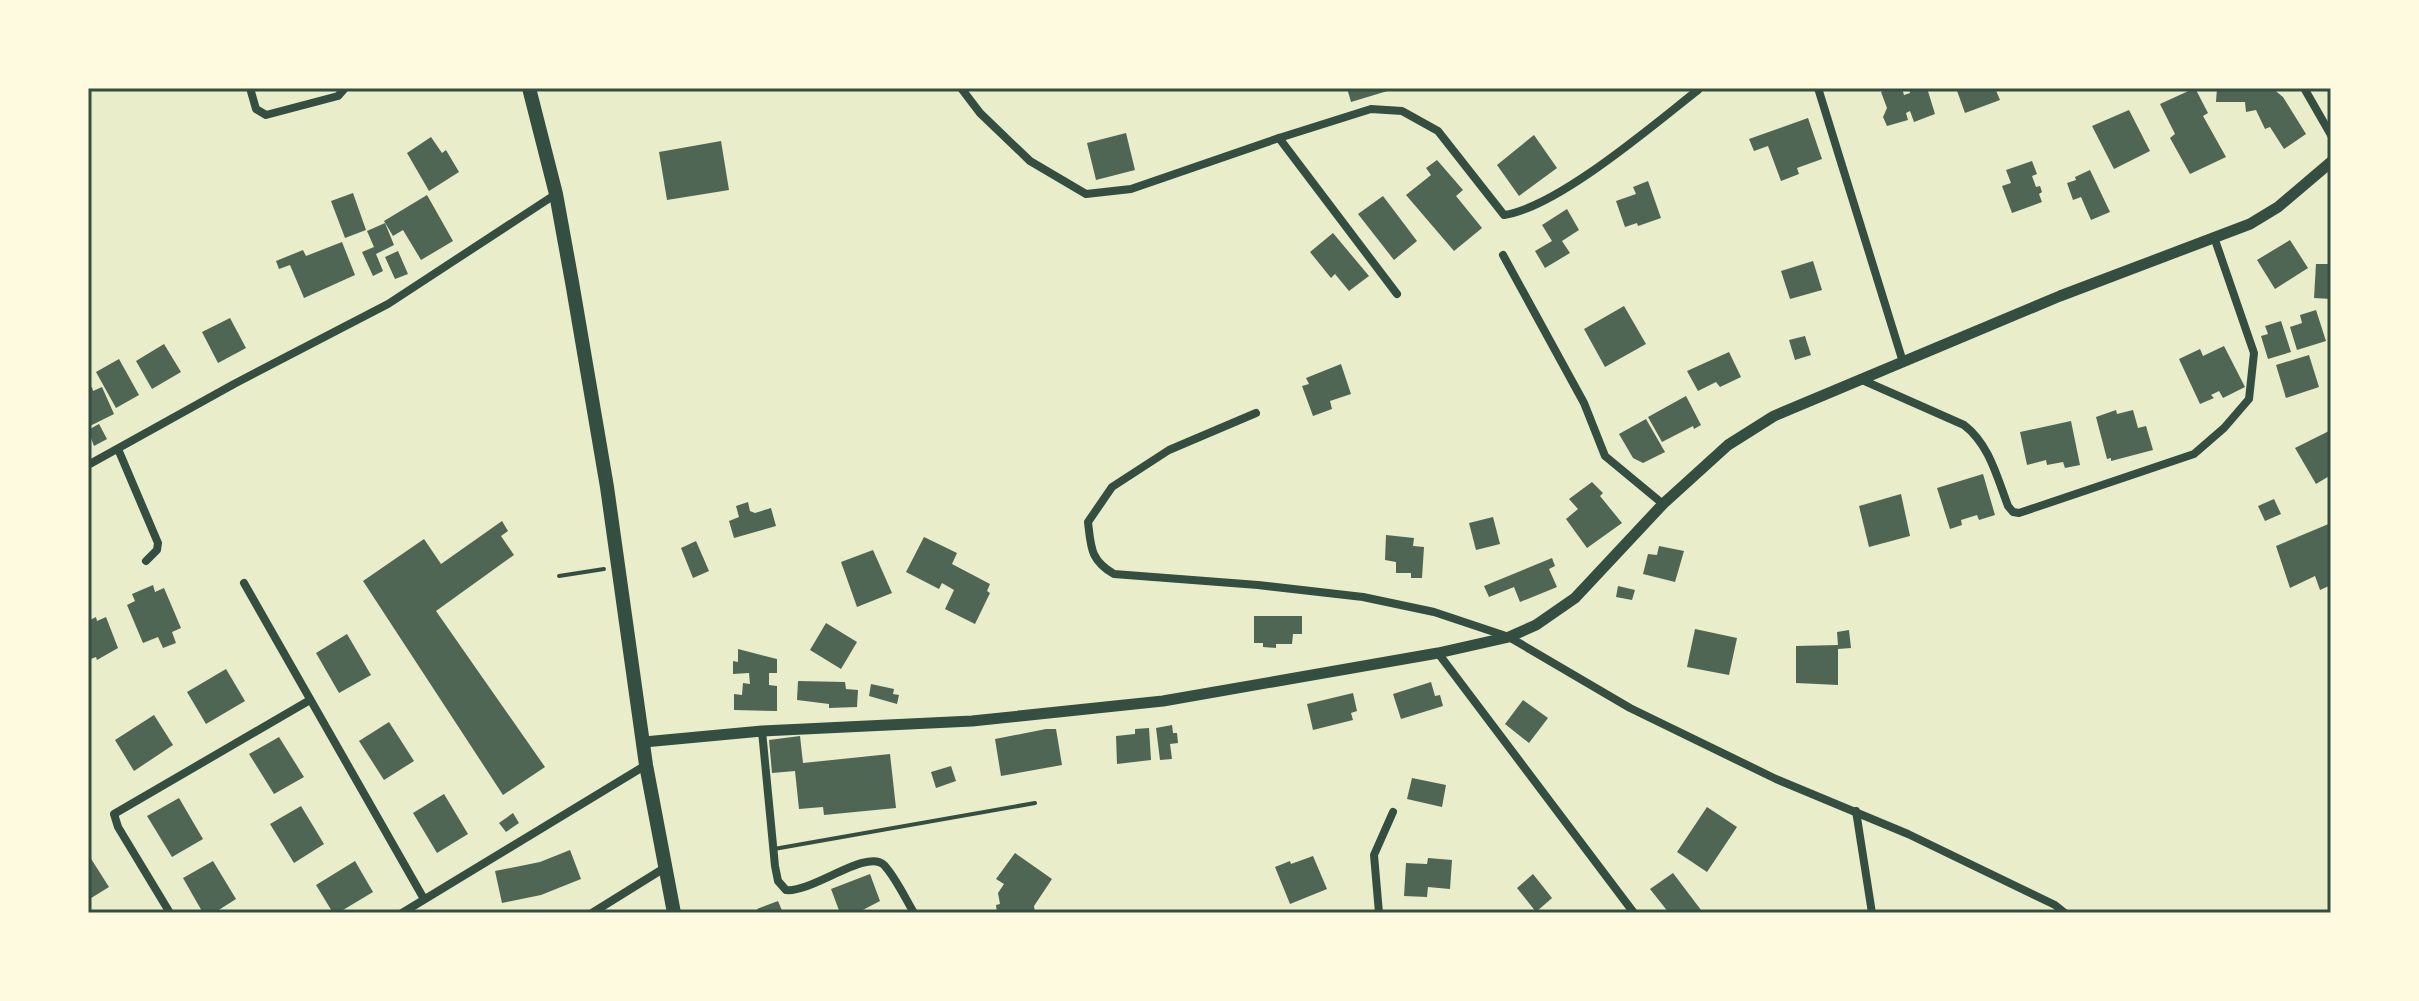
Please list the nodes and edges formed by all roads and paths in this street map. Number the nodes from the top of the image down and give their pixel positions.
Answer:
1 (250, 88) edge
2 (345, 88) edge
3 (529, 88) edge
4 (961, 88) edge
5 (1818, 88) edge
6 (2304, 88) edge
7 (1698, 90) dead end
8 (2331, 135) edge
9 (1279, 138) junction
10 (2330, 167) edge
11 (556, 194) junction
12 (2214, 237) junction
13 (1503, 255) dead end
14 (1397, 294) dead end
15 (1903, 362) junction
16 (1859, 378) junction
17 (1256, 413) dead end
18 (118, 449) junction
19 (88, 465) edge
20 (1663, 504) junction
21 (146, 561) dead end
22 (618, 567) junction
23 (559, 576) dead end
24 (244, 583) dead end
25 (1509, 637) junction
26 (1438, 653) junction
27 (310, 700) junction
28 (762, 731) junction
29 (644, 742) junction
30 (646, 765) junction
31 (1035, 803) dead end
32 (1856, 811) junction
33 (1393, 812) dead end
34 (773, 849) junction
35 (667, 867) junction
36 (424, 899) junction
37 (609, 902) junction
38 (170, 913) edge
39 (402, 913) edge
40 (592, 913) edge
41 (611, 913) edge
42 (674, 913) edge
43 (914, 913) edge
44 (1379, 913) edge
45 (1634, 913) edge
46 (1872, 913) edge
47 (2065, 913) edge

1 - 2 street
3 - 11 main road
4 - 9 street
5 - 15 street
6 - 8 street
7 - 9 street
9 - 14 street
10 - 12 street
11 - 18 street
11 - 22 main road
12 - 15 street
12 - 16 street
13 - 20 street
15 - 16 street
16 - 20 street
17 - 25 street
18 - 19 street
18 - 21 street
20 - 25 street
22 - 23 path
22 - 29 main road
24 - 27 street
25 - 26 street
25 - 32 street
26 - 28 street
26 - 45 street
27 - 36 street
27 - 38 street
28 - 29 street
28 - 34 street
29 - 30 main road
30 - 35 main road
30 - 36 street
31 - 34 lane
32 - 46 street
32 - 47 street
33 - 44 street
34 - 43 street
35 - 37 street
35 - 42 main road
36 - 39 street
37 - 40 street
37 - 41 street

